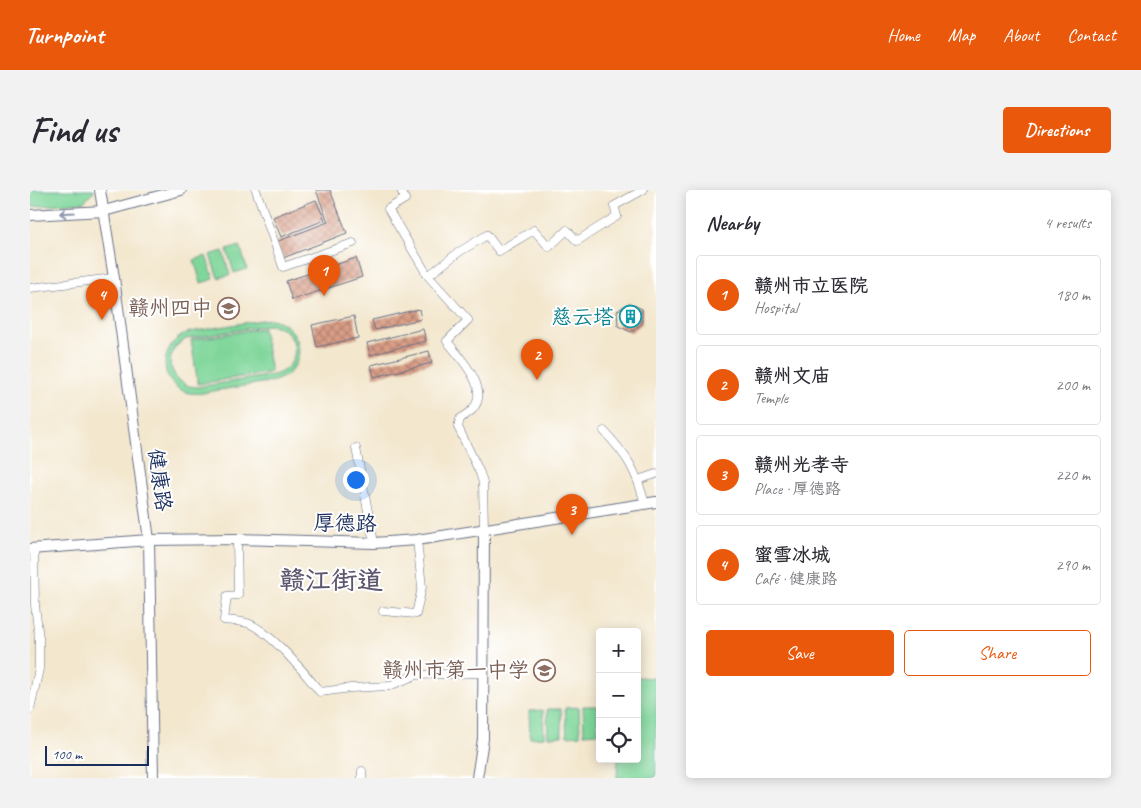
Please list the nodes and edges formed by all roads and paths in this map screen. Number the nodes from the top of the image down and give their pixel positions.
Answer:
1 (100, 190) edge
2 (181, 190) edge
3 (256, 190) edge
4 (401, 190) edge
5 (644, 190) edge
6 (104, 211) junction
7 (30, 215) edge
8 (353, 243) dead end
9 (428, 276) junction
10 (114, 278) junction
11 (30, 288) edge
12 (604, 431) dead end
13 (356, 448) dead end
14 (656, 474) edge
15 (638, 480) junction
16 (656, 502) edge
17 (645, 504) junction
18 (484, 529) junction
19 (238, 539) junction
20 (149, 540) junction
21 (417, 540) junction
22 (374, 543) junction
23 (32, 548) edge
24 (383, 611) dead end
25 (483, 673) junction
26 (30, 709) edge
27 (153, 778) edge
28 (477, 778) edge

1 - 6 street, 健康路
2 - 6 street
3 - 8 street
4 - 9 street
5 - 9 street
6 -> 7 street
6 - 10 street, 健康路
9 - 18 street
10 - 11 street
10 - 20 street, 健康路
12 - 15 street
13 - 22 street
14 - 15 street
15 - 17 street
16 - 17 street, 厚德路
17 - 18 street, 厚德路
18 - 21 street, 厚德路
18 - 25 street
19 - 20 street, 厚德路
19 - 22 street, 厚德路
19 - 25 street
20 - 23 street, 厚德路
20 - 27 street, 健康路
21 - 22 street, 厚德路
21 - 24 street
23 - 26 street
25 - 28 street

